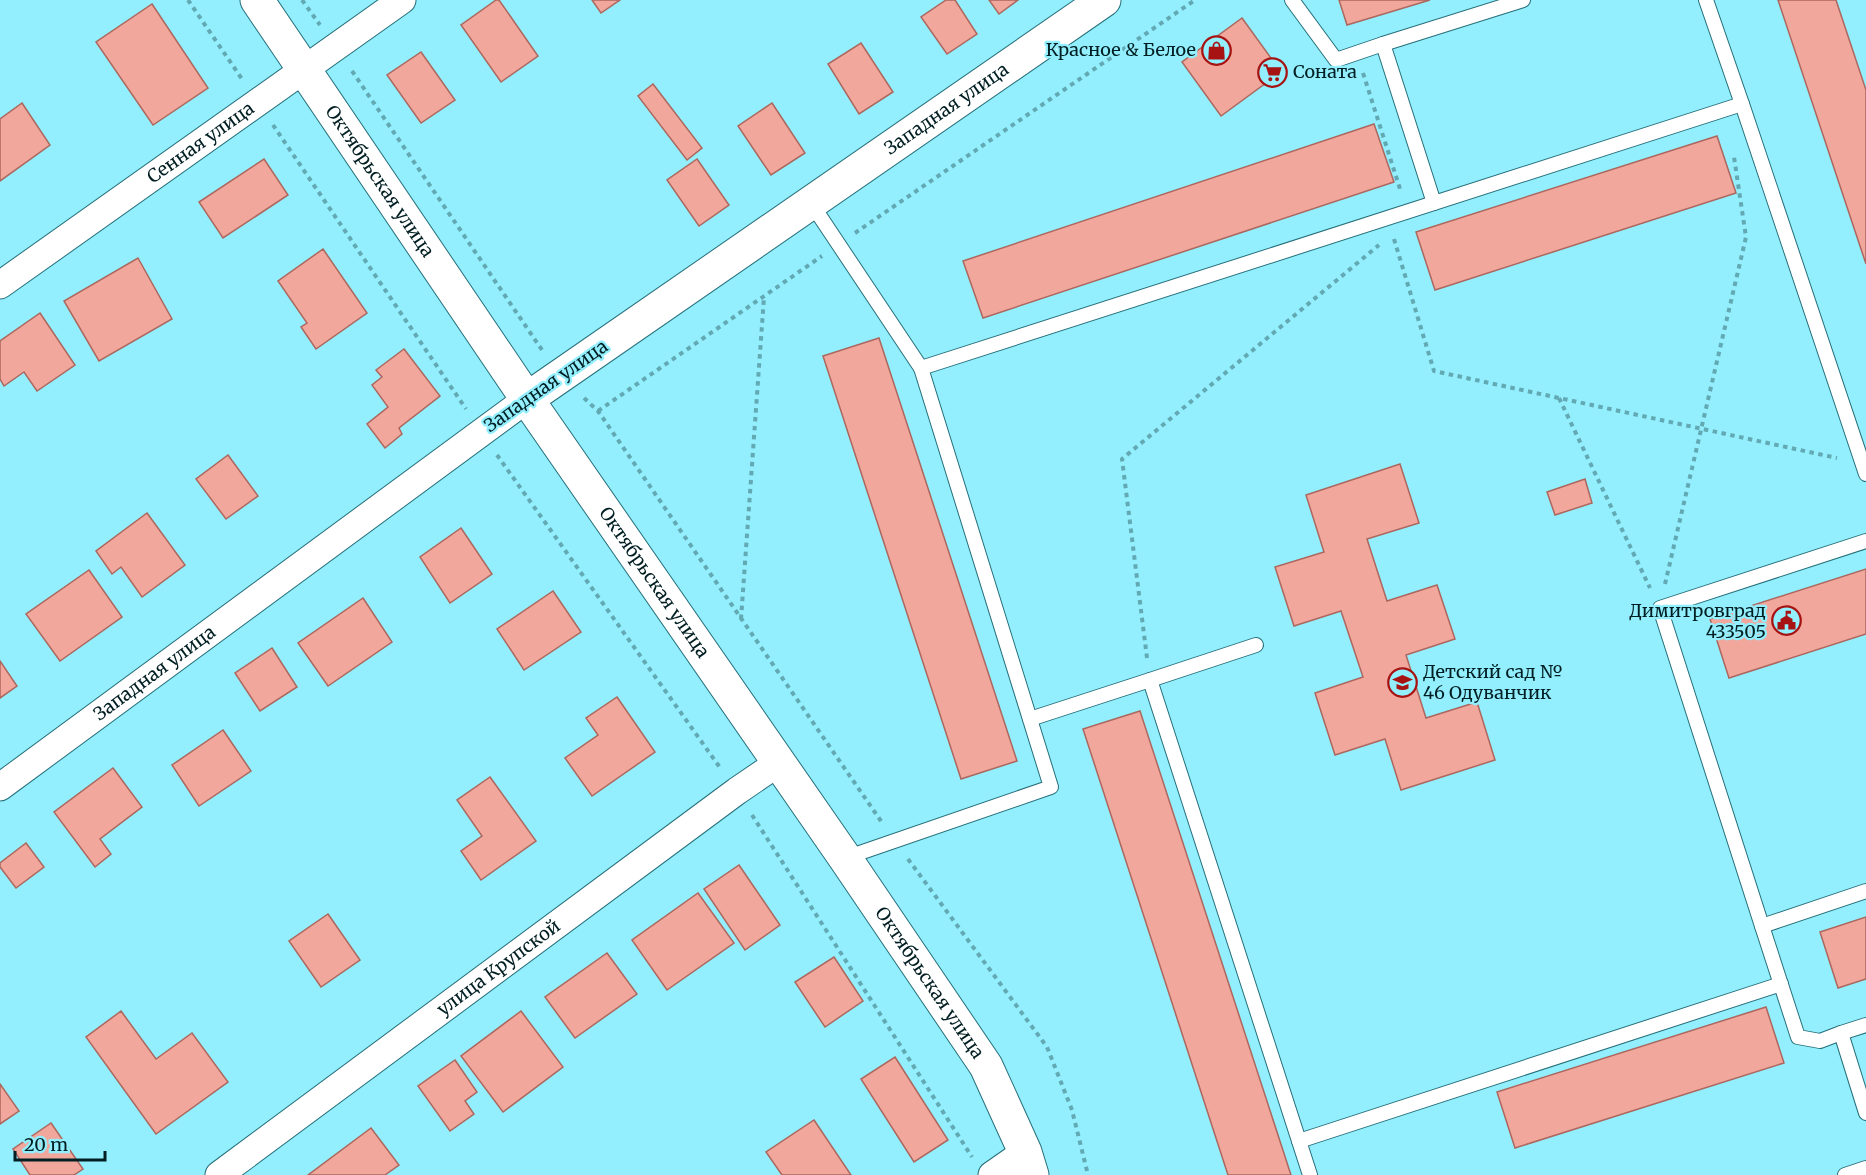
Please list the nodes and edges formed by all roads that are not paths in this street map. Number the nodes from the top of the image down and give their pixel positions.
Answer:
1 (257, 0) edge
2 (402, 0) edge
3 (1104, 0) edge
4 (1292, 0) edge
5 (1523, 0) edge
6 (1706, 0) edge
7 (1383, 44) junction
8 (305, 69) junction
9 (1742, 104) junction
10 (811, 203) junction
11 (1434, 203) junction
12 (0, 285) edge
13 (921, 368) junction
14 (527, 399) junction
15 (1864, 469) edge
16 (1866, 540) edge
17 (1256, 645) dead end
18 (1149, 680) junction
19 (1030, 719) junction
20 (778, 763) junction
21 (0, 787) edge
22 (845, 858) junction
23 (1866, 891) edge
24 (1762, 926) junction
25 (1781, 984) junction
26 (1866, 1025) edge
27 (1842, 1033) junction
28 (1866, 1113) edge
29 (1299, 1141) junction
30 (1029, 1164) edge
31 (1866, 1168) edge
32 (985, 1170) edge
33 (219, 1175) edge
34 (1310, 1175) edge
35 (1845, 1175) edge

1 - 8 main road, Октябрьская улица
2 - 8 street, Сенная улица
3 - 10 main road, Западная улица
4 - 7 lane
5 - 7 lane
6 - 9 lane
7 - 11 lane
8 - 12 street, Сенная улица
8 - 14 main road, Октябрьская улица
9 - 11 lane
9 - 15 lane
10 - 13 lane
10 - 14 main road, Западная улица
11 - 13 lane
13 - 19 lane
14 - 20 main road, Октябрьская улица
14 - 21 street, Западная улица
16 - 24 lane
17 - 18 lane
18 - 19 lane
18 - 29 lane
19 - 22 lane
20 - 22 main road, Октябрьская улица
20 - 33 street, улица Крупской
22 - 30 main road, Октябрьская улица
23 - 24 lane
24 - 25 lane
25 - 27 lane
25 - 29 lane
26 - 27 lane
27 - 28 lane
29 - 34 lane
30 - 32 street
31 - 35 lane

